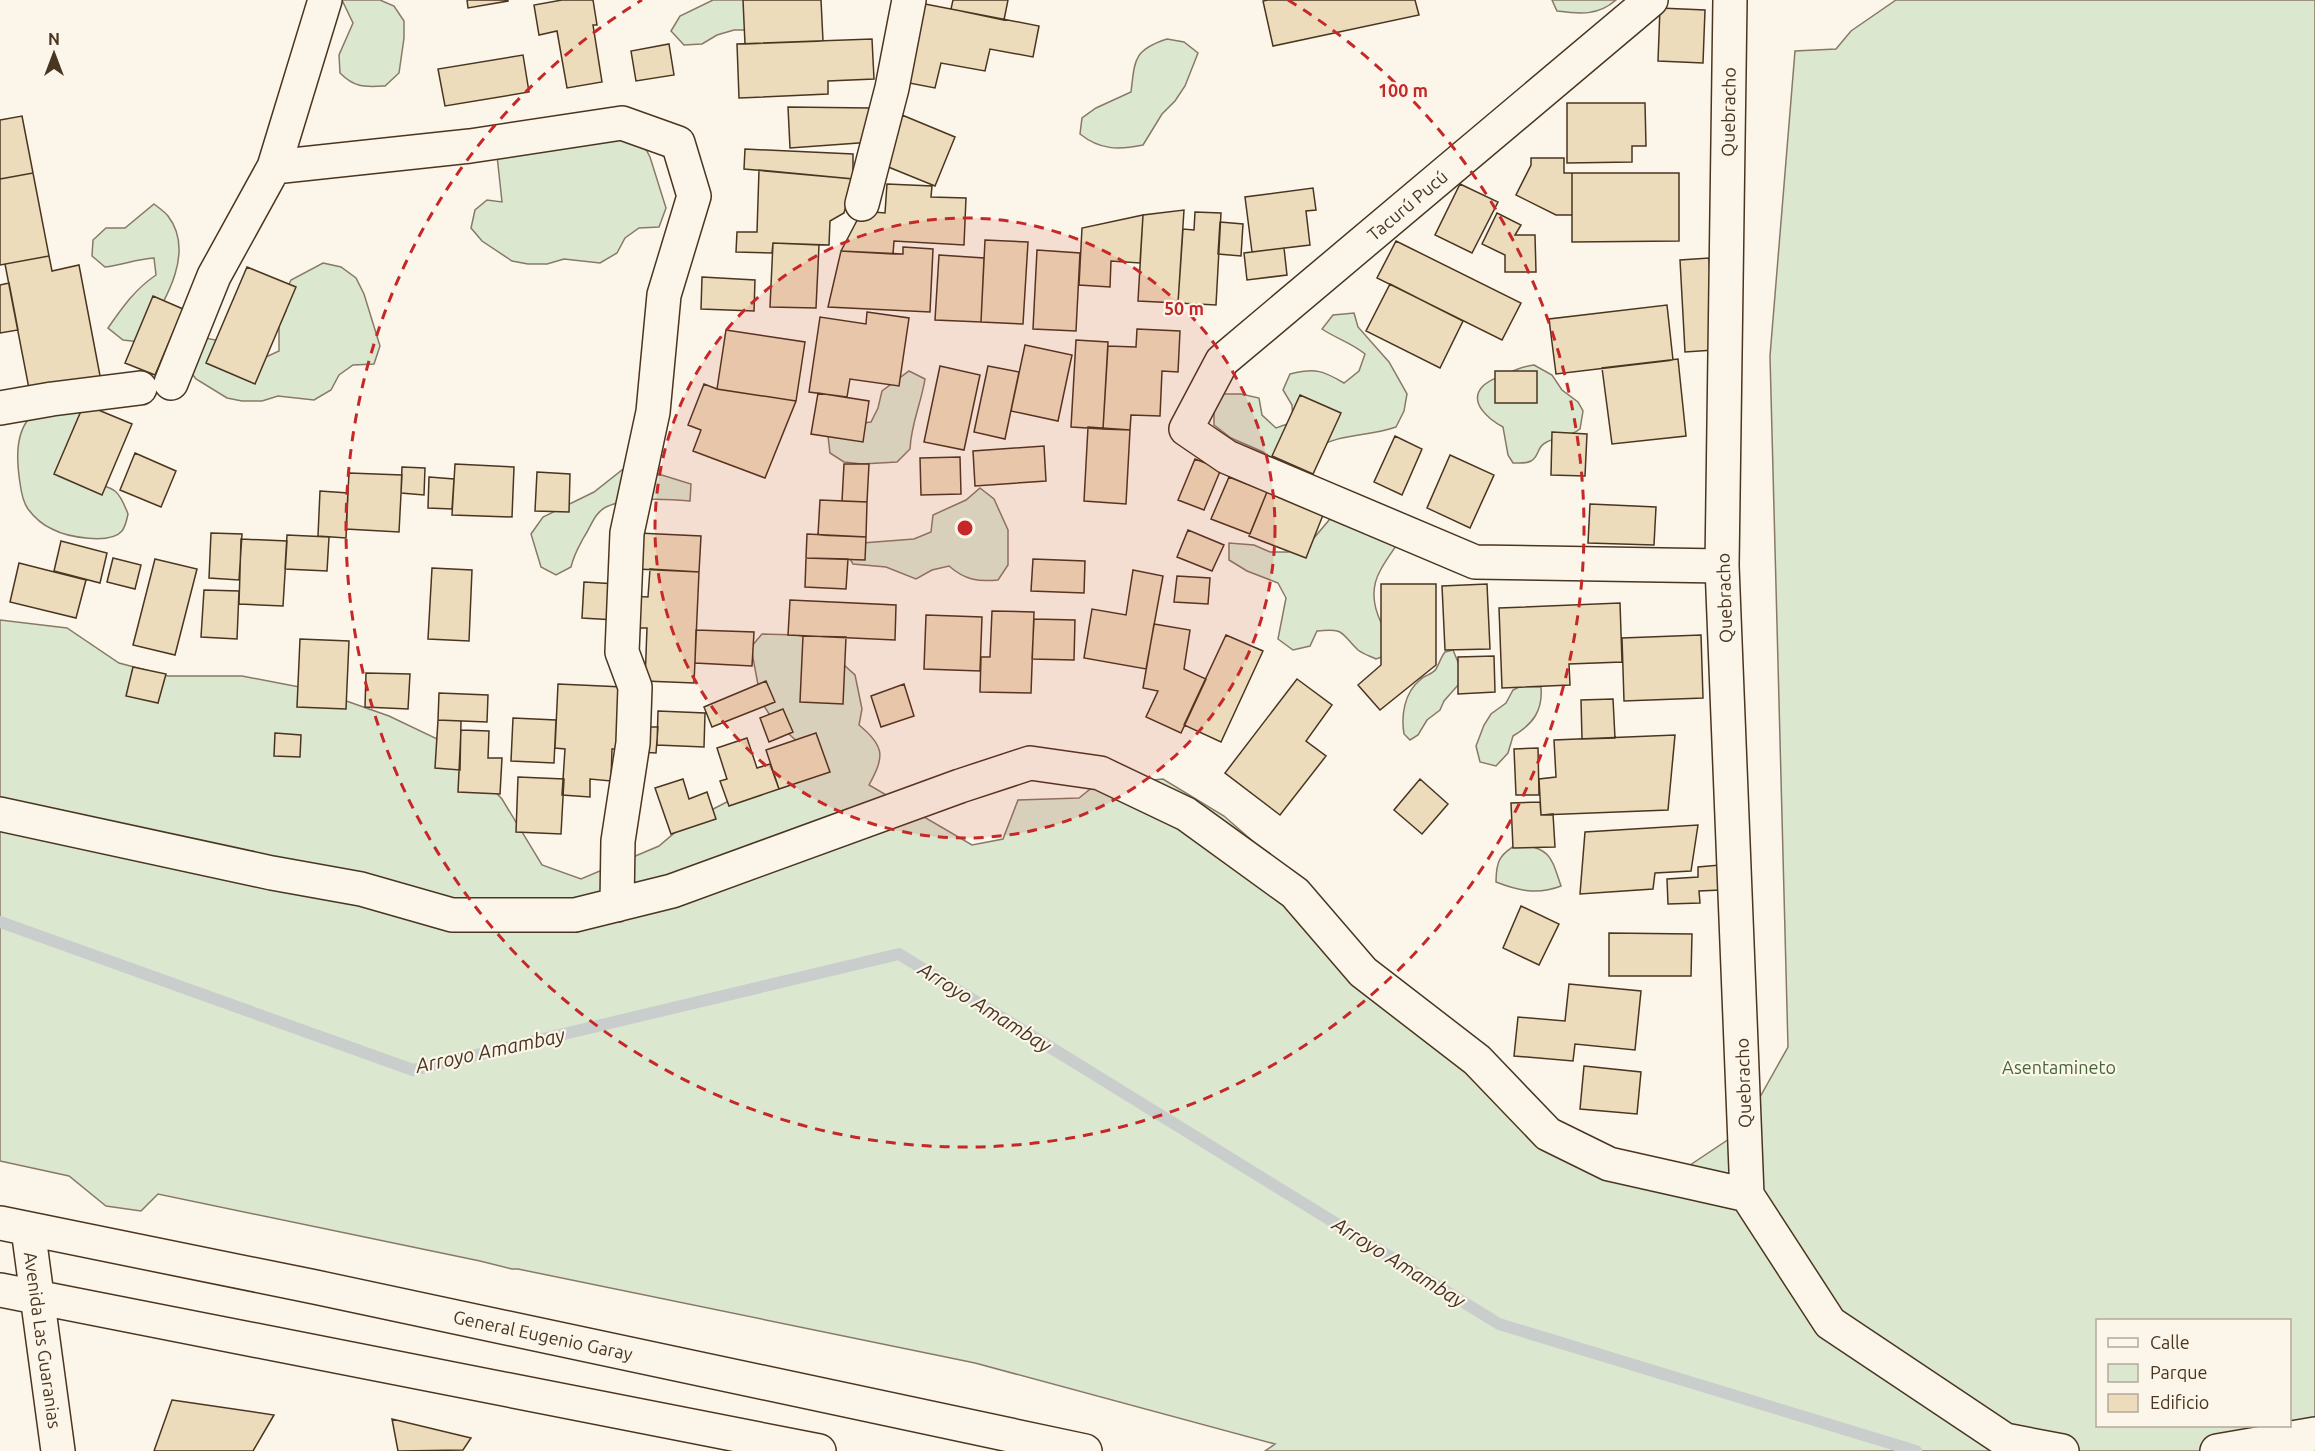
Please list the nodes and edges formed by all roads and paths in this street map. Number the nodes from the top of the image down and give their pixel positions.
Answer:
1 (325, 0) edge
2 (909, 0) edge
3 (1651, 0) edge
4 (1730, 0) edge
5 (274, 166) junction
6 (862, 204) dead end
7 (171, 383) dead end
8 (140, 388) dead end
9 (0, 408) edge
10 (1722, 566) junction
11 (0, 814) edge
12 (617, 905) junction
13 (1747, 1195) junction
14 (14, 1226) edge
15 (0, 1290) edge
16 (38, 1297) junction
17 (2315, 1434) edge
18 (58, 1451) edge
19 (819, 1451) edge
20 (1085, 1451) edge
21 (2062, 1451) edge
22 (2217, 1451) edge

1 - 5 street
2 - 6 street
3 - 10 street, Tacurú Pucú
4 - 10 street, Quebracho
5 - 7 street
5 - 12 street
8 - 9 street
10 - 13 street, Quebracho
11 - 12 street
12 - 13 street
13 - 21 street
14 - 16 street, Avenida Las Guaranias
14 - 20 street, General Eugenio Garay
15 - 16 street
16 - 18 street, Avenida Las Guaranias
16 - 19 street
17 - 22 street

